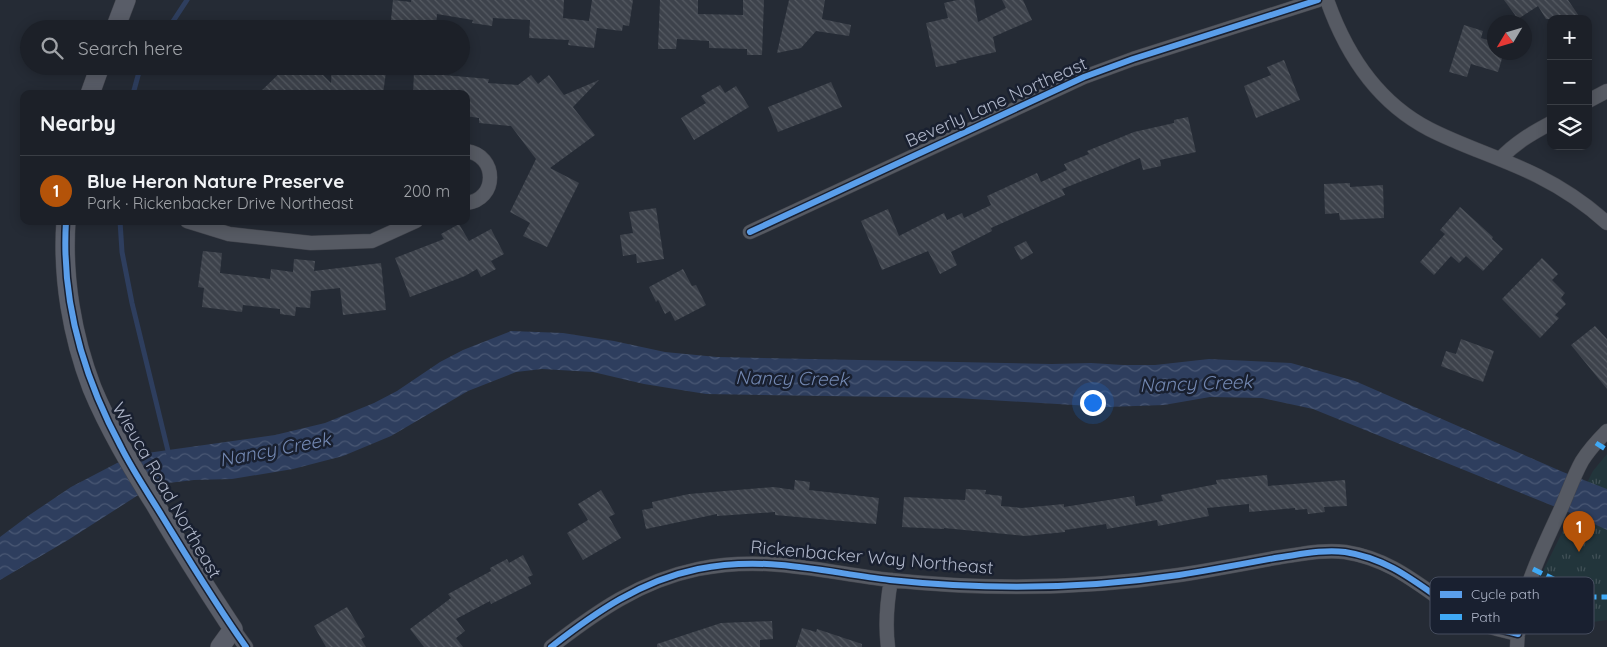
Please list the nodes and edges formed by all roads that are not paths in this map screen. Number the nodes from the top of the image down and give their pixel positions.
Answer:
1 (126, 0) edge
2 (1318, 0) edge
3 (1327, 0) edge
4 (118, 20) edge
5 (97, 75) edge
6 (91, 90) edge
7 (1607, 91) edge
8 (1592, 100) edge
9 (1547, 125) edge
10 (470, 152) edge
11 (1500, 160) junction
12 (470, 202) edge
13 (1607, 223) edge
14 (66, 225) edge
15 (200, 225) edge
16 (407, 225) edge
17 (750, 232) dead end
18 (1607, 431) edge
19 (1530, 577) edge
20 (890, 580) junction
21 (1430, 591) edge
22 (233, 629) junction
23 (1504, 634) edge
24 (1518, 640) edge
25 (220, 647) edge
26 (246, 647) edge
27 (551, 647) edge
28 (888, 647) edge

1 - 4 street
2 - 17 street, Beverly Lane Northeast
3 - 11 street
5 - 6 street
7 - 8 street
9 - 11 street
10 - 12 street
11 - 13 street
14 - 22 street, Wieuca Road Northeast
15 - 16 street
18 - 19 street
20 - 21 street, Rickenbacker Way Northeast
20 - 27 street, Rickenbacker Way Northeast
20 - 28 street
22 - 25 street
22 - 26 street, Wieuca Road Northeast
23 - 24 street, Rickenbacker Way Northeast

